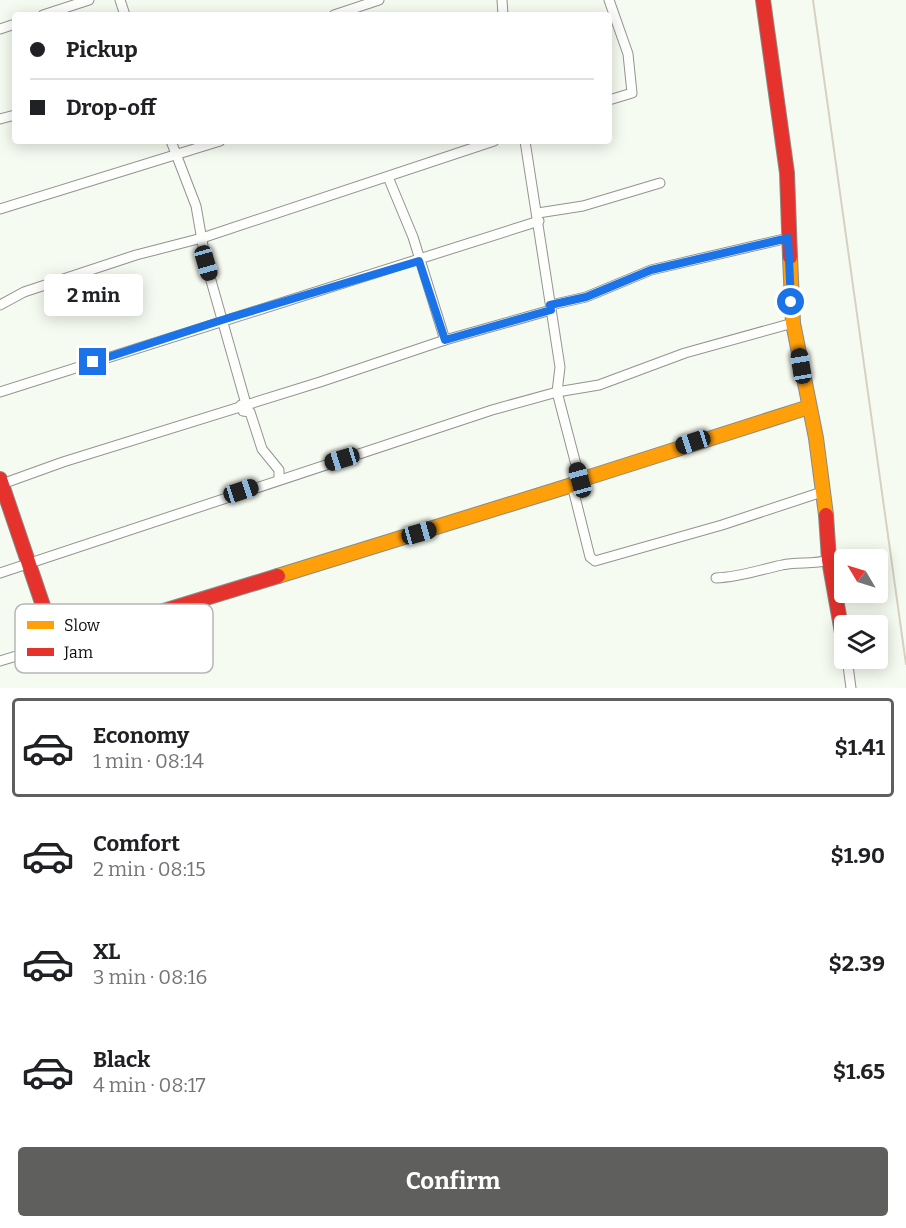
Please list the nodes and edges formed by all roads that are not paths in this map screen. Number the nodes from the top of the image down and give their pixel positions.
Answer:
1 (89, 0) edge
2 (379, 0) edge
3 (609, 0) edge
4 (763, 0) edge
5 (52, 12) edge
6 (343, 12) edge
7 (612, 99) edge
8 (172, 144) edge
9 (212, 144) edge
10 (485, 144) edge
11 (526, 144) edge
12 (178, 156) junction
13 (388, 177) junction
14 (660, 183) dead end
15 (0, 209) edge
16 (539, 217) junction
17 (202, 238) junction
18 (788, 238) junction
19 (419, 261) junction
20 (0, 305) edge
21 (551, 307) junction
22 (222, 320) junction
23 (793, 323) junction
24 (445, 340) junction
25 (0, 392) edge
26 (557, 392) junction
27 (244, 405) junction
28 (808, 407) junction
29 (279, 479) junction
30 (1, 482) edge
31 (577, 482) junction
32 (825, 491) junction
33 (829, 560) junction
34 (30, 564) junction
35 (0, 573) edge
36 (716, 578) dead end
37 (43, 604) edge
38 (185, 604) edge
39 (839, 615) edge
40 (15, 656) edge
41 (0, 661) edge
42 (848, 669) edge
43 (851, 688) edge

1 - 5 street
2 - 6 street
3 - 7 street
4 - 18 street
8 - 12 street
9 - 12 street
10 - 13 street
11 - 16 street
12 - 15 street
12 - 17 street
13 - 17 street
13 - 19 street
14 - 16 street
16 - 19 street
16 - 21 street
17 - 20 street
17 - 22 street
18 - 21 street
18 - 23 street
19 - 22 street
19 - 24 street
21 - 24 street
21 - 26 street
22 - 25 street
22 - 27 street
23 - 26 street
23 - 28 street
24 - 27 street
26 - 29 street
26 - 31 street
27 - 29 street
27 - 30 street
28 - 31 street
28 - 32 street
29 - 34 street
30 - 34 street
31 - 32 street
31 - 38 street
32 - 33 street
33 - 36 street
33 - 39 street
34 - 35 street
34 - 37 street
40 - 41 street
42 - 43 street

